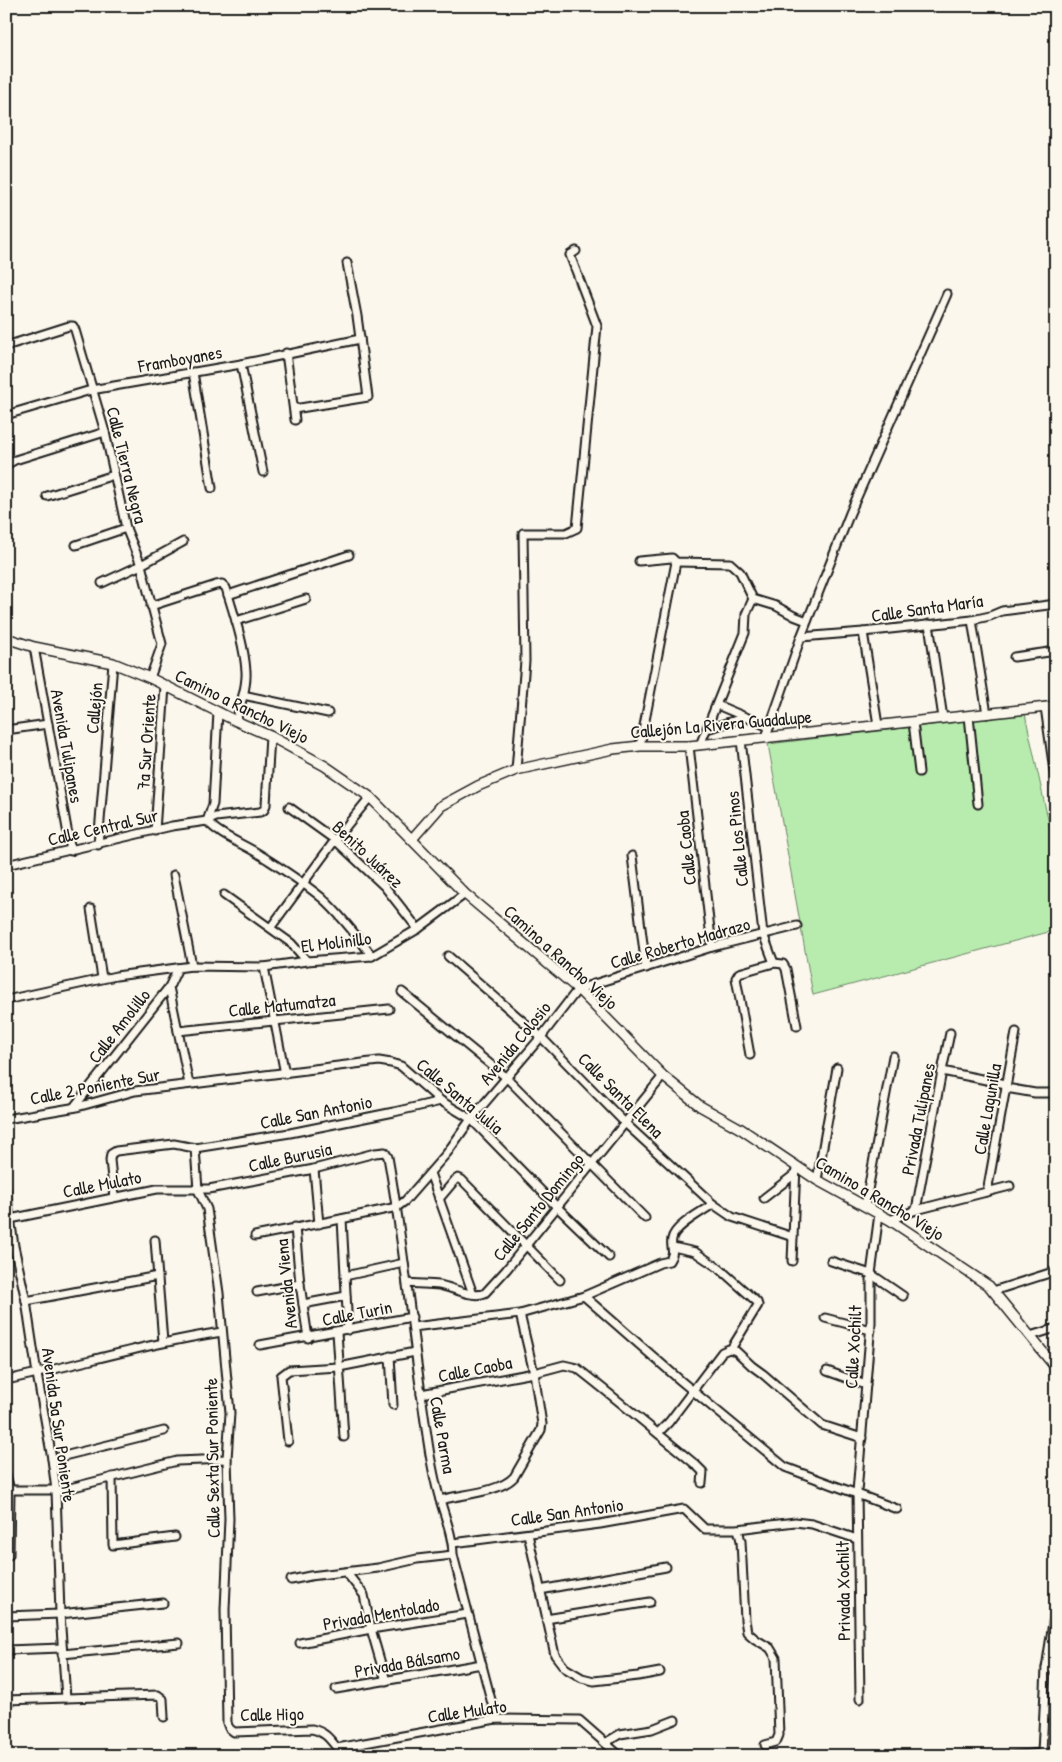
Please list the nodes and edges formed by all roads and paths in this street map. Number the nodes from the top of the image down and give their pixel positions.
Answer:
1 (576, 251) dead end
2 (347, 263) dead end
3 (947, 294) dead end
4 (360, 339) junction
5 (6, 346) edge
6 (286, 353) junction
7 (241, 364) junction
8 (193, 372) junction
9 (91, 390) junction
10 (294, 409) junction
11 (6, 414) edge
12 (295, 420) dead end
13 (104, 432) junction
14 (6, 465) edge
15 (263, 472) dead end
16 (114, 475) junction
17 (212, 488) dead end
18 (47, 496) dead end
19 (126, 528) junction
20 (183, 542) dead end
21 (76, 545) dead end
22 (349, 555) dead end
23 (639, 561) dead end
24 (676, 562) junction
25 (142, 565) junction
26 (102, 583) dead end
27 (228, 595) junction
28 (306, 599) dead end
29 (753, 599) junction
30 (1056, 604) edge
31 (151, 606) junction
32 (972, 620) junction
33 (236, 621) junction
34 (808, 621) junction
35 (929, 624) junction
36 (863, 632) junction
37 (801, 637) junction
38 (6, 638) edge
39 (34, 647) junction
40 (1056, 651) edge
41 (1014, 657) dead end
42 (113, 664) junction
43 (150, 678) junction
44 (165, 686) junction
45 (243, 695) junction
46 (717, 705) junction
47 (1056, 706) edge
48 (1045, 707) junction
49 (218, 712) junction
50 (328, 713) dead end
51 (987, 714) junction
52 (969, 716) junction
53 (746, 717) junction
54 (943, 718) junction
55 (236, 721) junction
56 (913, 722) junction
57 (48, 724) junction
58 (878, 725) junction
59 (769, 727) junction
60 (707, 729) junction
61 (6, 730) edge
62 (270, 736) junction
63 (766, 737) junction
64 (741, 740) junction
65 (700, 745) junction
66 (640, 746) junction
67 (689, 746) junction
68 (516, 770) junction
69 (919, 772) dead end
70 (1056, 785) edge
71 (370, 797) junction
72 (978, 804) dead end
73 (289, 807) dead end
74 (207, 821) junction
75 (155, 831) junction
76 (412, 839) junction
77 (335, 840) junction
78 (98, 845) junction
79 (71, 851) junction
80 (632, 856) dead end
81 (6, 865) edge
82 (174, 875) dead end
83 (303, 883) junction
84 (465, 894) junction
85 (224, 895) dead end
86 (91, 909) dead end
87 (798, 926) dead end
88 (271, 927) junction
89 (418, 929) junction
90 (762, 934) junction
91 (712, 947) junction
92 (372, 956) junction
93 (448, 956) dead end
94 (307, 961) junction
95 (774, 963) junction
96 (192, 966) junction
97 (264, 967) junction
98 (178, 968) junction
99 (646, 968) junction
100 (102, 978) junction
101 (169, 986) junction
102 (578, 989) junction
103 (402, 992) dead end
104 (6, 1000) edge
105 (389, 1009) dead end
106 (275, 1022) junction
107 (797, 1026) dead end
108 (178, 1031) junction
109 (1016, 1032) dead end
110 (950, 1033) dead end
111 (541, 1037) junction
112 (750, 1055) dead end
113 (893, 1056) dead end
114 (837, 1068) dead end
115 (942, 1072) junction
116 (286, 1074) junction
117 (662, 1076) junction
118 (507, 1078) junction
119 (189, 1084) junction
120 (1006, 1086) junction
121 (1056, 1093) edge
122 (441, 1101) junction
123 (74, 1107) junction
124 (6, 1119) edge
125 (470, 1119) junction
126 (626, 1123) junction
127 (195, 1148) junction
128 (385, 1152) joint
129 (592, 1164) junction
130 (314, 1169) junction
131 (796, 1170) junction
132 (430, 1173) junction
133 (817, 1180) junction
134 (1010, 1186) dead end
135 (6, 1189) edge
136 (200, 1190) junction
137 (987, 1192) junction
138 (114, 1197) junction
139 (439, 1198) junction
140 (764, 1198) dead end
141 (713, 1204) junction
142 (865, 1206) junction
143 (397, 1207) junction
144 (557, 1207) junction
145 (916, 1210) junction
146 (879, 1214) junction
147 (645, 1218) dead end
148 (10, 1219) junction
149 (342, 1219) junction
150 (890, 1220) junction
151 (319, 1224) junction
152 (295, 1227) junction
153 (255, 1236) dead end
154 (793, 1236) junction
155 (155, 1240) dead end
156 (525, 1246) junction
157 (10, 1247) edge
158 (673, 1247) junction
159 (609, 1257) dead end
160 (792, 1261) dead end
161 (831, 1261) dead end
162 (404, 1263) junction
163 (1056, 1271) edge
164 (871, 1274) junction
165 (158, 1276) junction
166 (345, 1276) junction
167 (560, 1280) dead end
168 (407, 1283) junction
169 (300, 1284) junction
170 (993, 1291) junction
171 (257, 1292) dead end
172 (473, 1294) junction
173 (346, 1296) junction
174 (584, 1296) junction
175 (903, 1296) dead end
176 (26, 1301) junction
177 (303, 1304) junction
178 (520, 1314) junction
179 (412, 1318) junction
180 (825, 1318) dead end
181 (413, 1327) junction
182 (1056, 1328) edge
183 (348, 1330) junction
184 (871, 1330) junction
185 (222, 1332) junction
186 (337, 1332) junction
187 (1030, 1336) junction
188 (308, 1338) junction
189 (163, 1342) junction
190 (260, 1345) dead end
191 (731, 1349) junction
192 (415, 1352) junction
193 (390, 1356) junction
194 (339, 1367) junction
195 (1056, 1368) edge
196 (827, 1371) dead end
197 (534, 1373) junction
198 (37, 1374) junction
199 (6, 1380) edge
200 (866, 1385) junction
201 (694, 1391) junction
202 (421, 1394) junction
203 (393, 1405) dead end
204 (164, 1431) dead end
205 (658, 1433) junction
206 (344, 1437) dead end
207 (862, 1438) junction
208 (288, 1441) dead end
209 (52, 1459) junction
210 (227, 1459) junction
211 (6, 1476) edge
212 (112, 1477) junction
213 (858, 1482) joint
214 (702, 1483) dead end
215 (10, 1490) junction
216 (56, 1490) junction
217 (857, 1492) junction
218 (440, 1500) junction
219 (897, 1509) dead end
220 (738, 1529) junction
221 (528, 1534) junction
222 (175, 1537) dead end
223 (857, 1539) junction
224 (453, 1543) junction
225 (9, 1554) dead end
226 (453, 1555) junction
227 (666, 1566) dead end
228 (346, 1572) junction
229 (291, 1580) dead end
230 (540, 1590) junction
231 (650, 1602) dead end
232 (163, 1603) dead end
233 (1056, 1603) edge
234 (60, 1614) junction
235 (468, 1614) junction
236 (6, 1616) edge
237 (546, 1618) junction
238 (371, 1629) junction
239 (179, 1643) dead end
240 (300, 1643) dead end
241 (6, 1650) edge
242 (62, 1651) junction
243 (482, 1664) junction
244 (1046, 1668) junction
245 (1056, 1668) edge
246 (660, 1672) dead end
247 (386, 1681) junction
248 (336, 1689) dead end
249 (66, 1698) junction
250 (860, 1699) dead end
251 (6, 1700) edge
252 (164, 1717) dead end
253 (496, 1718) junction
254 (675, 1720) dead end
255 (229, 1728) joint
256 (605, 1743) junction
257 (765, 1745) dead end
258 (337, 1752) edge
259 (1056, 1752) edge
260 (1042, 1753) junction
261 (620, 1756) edge
262 (1008, 1756) edge

1 - 68 street
2 - 4 street
3 - 34 street
4 - 6 street, Framboyanes
4 - 10 street
5 - 9 street, Calle Tierra Negra
6 - 7 street, Framboyanes
6 - 10 street
7 - 8 street, Framboyanes
7 - 15 street
8 - 9 street, Framboyanes
8 - 17 street
9 - 11 street, Framboyanes
9 - 13 street, Calle Tierra Negra
10 - 12 street
13 - 14 street
13 - 16 street, Calle Tierra Negra
16 - 18 street
16 - 19 street, Calle Tierra Negra
19 - 21 street
19 - 25 street, Calle Tierra Negra
20 - 25 street
22 - 27 street
23 - 24 street
24 - 29 street
24 - 66 street
25 - 26 street
25 - 31 street, Calle Tierra Negra
27 - 31 street
27 - 33 street
28 - 33 street
29 - 34 street
29 - 46 street
30 - 32 street, Calle Santa María
31 - 43 street, Calle Tierra Negra
32 - 35 street, Calle Santa María
32 - 51 street
33 - 45 street
34 - 37 street
35 - 36 street, Calle Santa María
35 - 54 street
36 - 37 street, Calle Santa María
36 - 58 street
37 - 59 street
38 - 39 street, Camino a Rancho Viejo
39 - 42 street, Camino a Rancho Viejo
39 - 57 street, Avenida Tulipanes
40 - 41 street
42 - 43 street, Camino a Rancho Viejo
42 - 78 street, Callejón
43 - 44 street, Camino a Rancho Viejo
44 - 49 street, Camino a Rancho Viejo
44 - 75 street, 7a Sur Oriente
45 - 50 street
45 - 55 street
46 - 53 street
46 - 60 street
47 - 48 street, Callejón La Rivera Guadalupe
48 - 51 street, Callejón La Rivera Guadalupe
48 - 70 street
49 - 55 street, Camino a Rancho Viejo
49 - 74 street
51 - 52 street, Callejón La Rivera Guadalupe
52 - 54 street, Callejón La Rivera Guadalupe
52 - 72 street
53 - 59 street
53 - 60 street
54 - 56 street, Callejón La Rivera Guadalupe
55 - 62 street, Camino a Rancho Viejo
56 - 58 street, Callejón La Rivera Guadalupe
56 - 69 street
57 - 61 street
57 - 79 street, Avenida Tulipanes
58 - 63 street, Callejón La Rivera Guadalupe
59 - 63 street
60 - 65 street
62 - 71 street, Camino a Rancho Viejo
62 - 74 street, Calle Central Sur
63 - 64 street, Callejón La Rivera Guadalupe
64 - 65 street, Callejón La Rivera Guadalupe
64 - 90 street, Calle Los Pinos
65 - 67 street, Callejón La Rivera Guadalupe
66 - 67 street, Callejón La Rivera Guadalupe
66 - 68 street, Callejón La Rivera Guadalupe
67 - 91 street, Calle Caoba
68 - 76 street, Callejón La Rivera Guadalupe
71 - 76 street, Camino a Rancho Viejo
71 - 77 street
73 - 77 street, Benito Juárez
74 - 75 street, Calle Central Sur
74 - 83 street
75 - 78 street, Calle Central Sur
76 - 84 street, Camino a Rancho Viejo
77 - 83 street
77 - 89 street, Benito Juárez
78 - 79 street, Calle Central Sur
79 - 81 street, Calle Central Sur
80 - 99 street
82 - 96 street
83 - 88 street
83 - 92 street
84 - 89 street, El Molinillo
84 - 102 street, Camino a Rancho Viejo
85 - 88 street
86 - 100 street
87 - 90 street, Calle Roberto Madrazo
88 - 94 street
89 - 92 street, El Molinillo
90 - 91 street, Calle Roberto Madrazo
90 - 95 street, Calle Los Pinos
91 - 99 street, Calle Roberto Madrazo
92 - 94 street, El Molinillo
93 - 111 street, Calle Santa Elena
94 - 97 street, El Molinillo
95 - 107 street, Calle Los Pinos
95 - 112 street
96 - 97 street, El Molinillo
96 - 98 street, El Molinillo
97 - 106 street
98 - 100 street, El Molinillo
98 - 101 street, Calle Amolillo
99 - 102 street, Calle Roberto Madrazo
100 - 104 street, El Molinillo
101 - 108 street
101 - 123 street, Calle Amolillo
102 - 111 street, Avenida Colosio
102 - 117 street, Camino a Rancho Viejo
103 - 118 street
105 - 106 street, Calle Matumatza
106 - 108 street, Calle Matumatza
106 - 116 street
108 - 119 street
109 - 120 street, Calle Lagunilla
110 - 115 street, Privada Tulipanes
111 - 118 street, Avenida Colosio
111 - 126 street, Calle Santa Elena
113 - 142 street
114 - 133 street
115 - 120 street
115 - 145 street, Privada Tulipanes
116 - 119 street, Calle Santa Julia
116 - 122 street, Calle Santa Julia
117 - 126 street, Calle Santo Domingo
117 - 131 street, Camino a Rancho Viejo
118 - 125 street, Avenida Colosio
118 - 129 street
119 - 123 street, Calle 2 Poniente Sur
120 - 121 street
120 - 137 street, Calle Lagunilla
122 - 125 street, Calle Santa Julia
122 - 127 street, Calle San Antonio
123 - 124 street, Calle 2 Poniente Sur
125 - 132 street, Avenida Colosio
125 - 144 street, Calle Santa Julia
126 - 129 street, Calle Santo Domingo
126 - 141 street, Calle Santa Elena
127 - 136 street, Calle Sexta Sur Poniente
127 - 138 street, Calle San Antonio
128 - 130 street, Calle Burusia
128 - 143 street, Calle Parma
129 - 144 street, Calle Santo Domingo
129 - 147 street
130 - 136 street, Calle Burusia
130 - 151 street
131 - 133 street, Camino a Rancho Viejo
131 - 140 street
131 - 154 street
132 - 139 street
132 - 143 street, Avenida Colosio
133 - 142 street, Camino a Rancho Viejo
134 - 137 street
135 - 148 street, Avenida 5a Sur Poniente
136 - 138 street, Calle Mulato
136 - 185 street, Calle Sexta Sur Poniente
137 - 145 street
138 - 148 street, Calle Mulato
139 - 156 street
139 - 172 street
141 - 154 street, Calle Santa Elena
141 - 158 street
142 - 146 street, Camino a Rancho Viejo
143 - 149 street
143 - 162 street, Calle Parma
144 - 156 street, Calle Santo Domingo
144 - 159 street, Calle Santa Julia
145 - 150 street
146 - 150 street, Camino a Rancho Viejo
146 - 164 street, Calle Xochilt
148 - 157 street, Avenida 5a Sur Poniente
149 - 151 street
149 - 166 street
150 - 170 street, Camino a Rancho Viejo
151 - 152 street
152 - 153 street
152 - 169 street, Avenida Viena
154 - 160 street
155 - 165 street
156 - 167 street
156 - 172 street, Calle Santo Domingo
157 - 176 street, Avenida 5a Sur Poniente
158 - 174 street
158 - 191 street
161 - 164 street
162 - 166 street
162 - 168 street, Calle Parma
163 - 170 street
164 - 175 street
164 - 184 street, Calle Xochilt
165 - 176 street
165 - 189 street
166 - 173 street
168 - 172 street
168 - 179 street, Calle Parma
169 - 171 street
169 - 177 street, Avenida Viena
170 - 187 street, Camino a Rancho Viejo
173 - 177 street
173 - 183 street
174 - 178 street
174 - 201 street
176 - 198 street, Avenida 5a Sur Poniente
177 - 188 street, Avenida Viena
178 - 181 street
178 - 197 street
179 - 181 street, Calle Parma
179 - 183 street, Calle Turin
180 - 184 street
181 - 192 street, Calle Parma
182 - 187 street
183 - 186 street, Calle Turin
184 - 200 street, Calle Xochilt
185 - 189 street
185 - 210 street, Calle Sexta Sur Poniente
186 - 188 street, Calle Turin
186 - 194 street
187 - 195 street, Camino a Rancho Viejo
188 - 190 street, Calle Turin
189 - 198 street
191 - 201 street
191 - 207 street
192 - 193 street
192 - 202 street, Calle Parma
193 - 194 street
193 - 203 street
194 - 206 street
194 - 208 street
196 - 200 street
197 - 202 street, Calle Caoba
197 - 205 street, Calle Caoba
197 - 218 street
198 - 199 street
198 - 209 street, Avenida 5a Sur Poniente
200 - 207 street, Calle Xochilt
201 - 205 street
201 - 217 street
202 - 218 street, Calle Parma
204 - 209 street
205 - 214 street, Calle Caoba
207 - 213 street, Calle Xochilt
209 - 216 street, Avenida 5a Sur Poniente
210 - 212 street
210 - 255 street, Calle Sexta Sur Poniente
211 - 215 street
212 - 216 street
212 - 222 street
213 - 217 street, Privada Xochilt
215 - 216 street
215 - 225 street
216 - 234 street, Avenida 5a Sur Poniente
217 - 219 street
217 - 223 street, Privada Xochilt
218 - 224 street, Calle Parma
220 - 221 street, Calle San Antonio
220 - 223 street
220 - 257 street
221 - 224 street, Calle San Antonio
221 - 230 street
223 - 250 street, Privada Xochilt
224 - 226 street, Calle Parma
226 - 228 street
226 - 235 street, Calle Parma
227 - 230 street
228 - 229 street
228 - 238 street
230 - 237 street
231 - 237 street
232 - 234 street
233 - 244 street
234 - 236 street
234 - 242 street, Avenida 5a Sur Poniente
235 - 238 street, Privada Mentolado
235 - 243 street, Calle Parma
237 - 246 street
238 - 240 street, Privada Mentolado
238 - 247 street
239 - 242 street
241 - 242 street
242 - 249 street, Avenida 5a Sur Poniente
243 - 247 street, Privada Bálsamo
243 - 253 street, Calle Parma
244 - 245 street
244 - 260 street
247 - 248 street, Privada Bálsamo
249 - 251 street
249 - 252 street
253 - 256 street, Calle Mulato
253 - 258 street, Calle Mulato
254 - 256 street
255 - 258 street, Calle Higo
256 - 261 street, Calle Mulato
259 - 260 street
260 - 262 street

